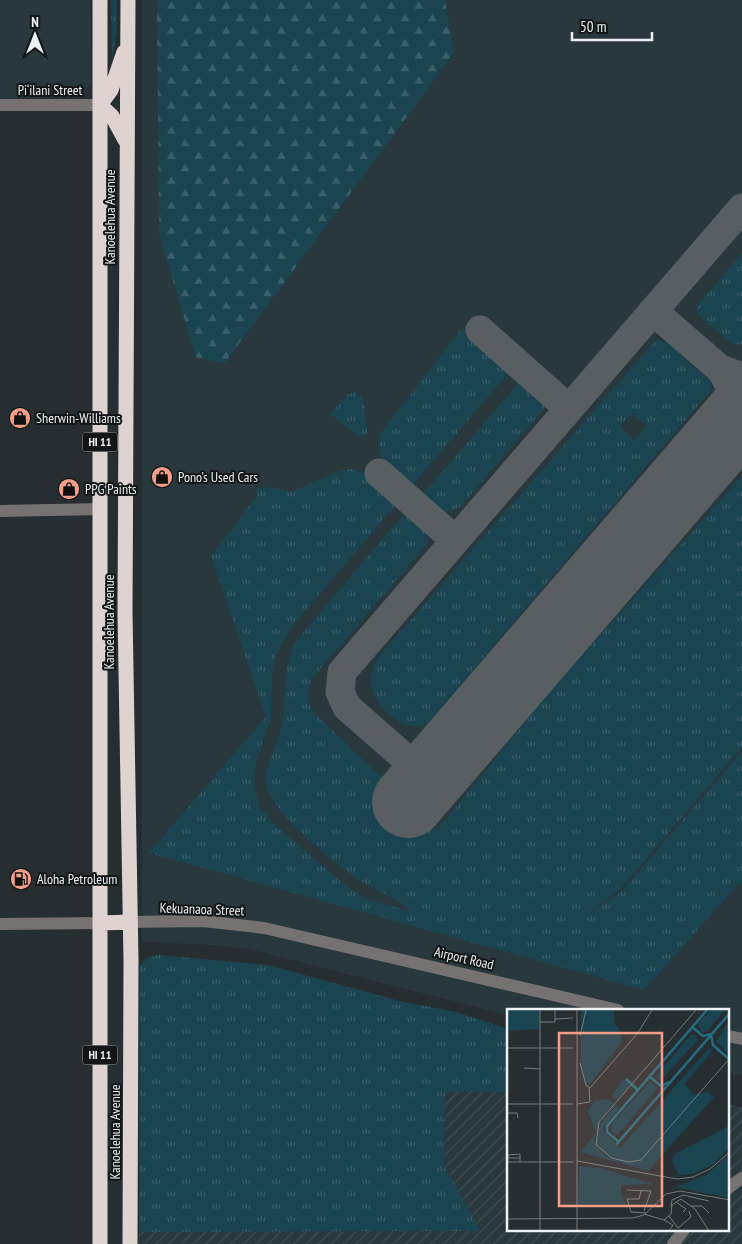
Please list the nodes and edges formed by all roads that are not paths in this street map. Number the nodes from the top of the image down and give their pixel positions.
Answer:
1 (100, 0) edge
2 (128, 0) edge
3 (128, 44) junction
4 (0, 105) edge
5 (100, 105) junction
6 (126, 141) junction
7 (100, 509) junction
8 (0, 510) edge
9 (130, 922) junction
10 (101, 923) junction
11 (0, 924) edge
12 (302, 935) joint
13 (614, 1009) edge
14 (742, 1178) edge
15 (730, 1187) edge
16 (682, 1232) edge
17 (100, 1244) edge
18 (130, 1244) edge
19 (673, 1244) edge

1 - 5 highway, Kanoelehua Avenue / HI 11
2 - 3 highway, Kanoelehua Avenue / HI 11
3 - 5 highway
3 - 6 highway, Kanoelehua Avenue / HI 11
4 - 5 street, Pi‘ilani Street
5 - 6 highway
5 - 7 highway, Kanoelehua Avenue / HI 11
6 - 9 highway, Kanoelehua Avenue / HI 11
7 - 8 street
7 - 10 highway, Kanoelehua Avenue / HI 11
9 - 10 highway
9 - 12 street, Kekuanaoa Street
9 - 18 highway, Kanoelehua Avenue / HI 11
10 - 11 street
10 - 17 highway, Kanoelehua Avenue / HI 11
12 - 13 street, Airport Road
14 - 15 street
16 - 19 street

